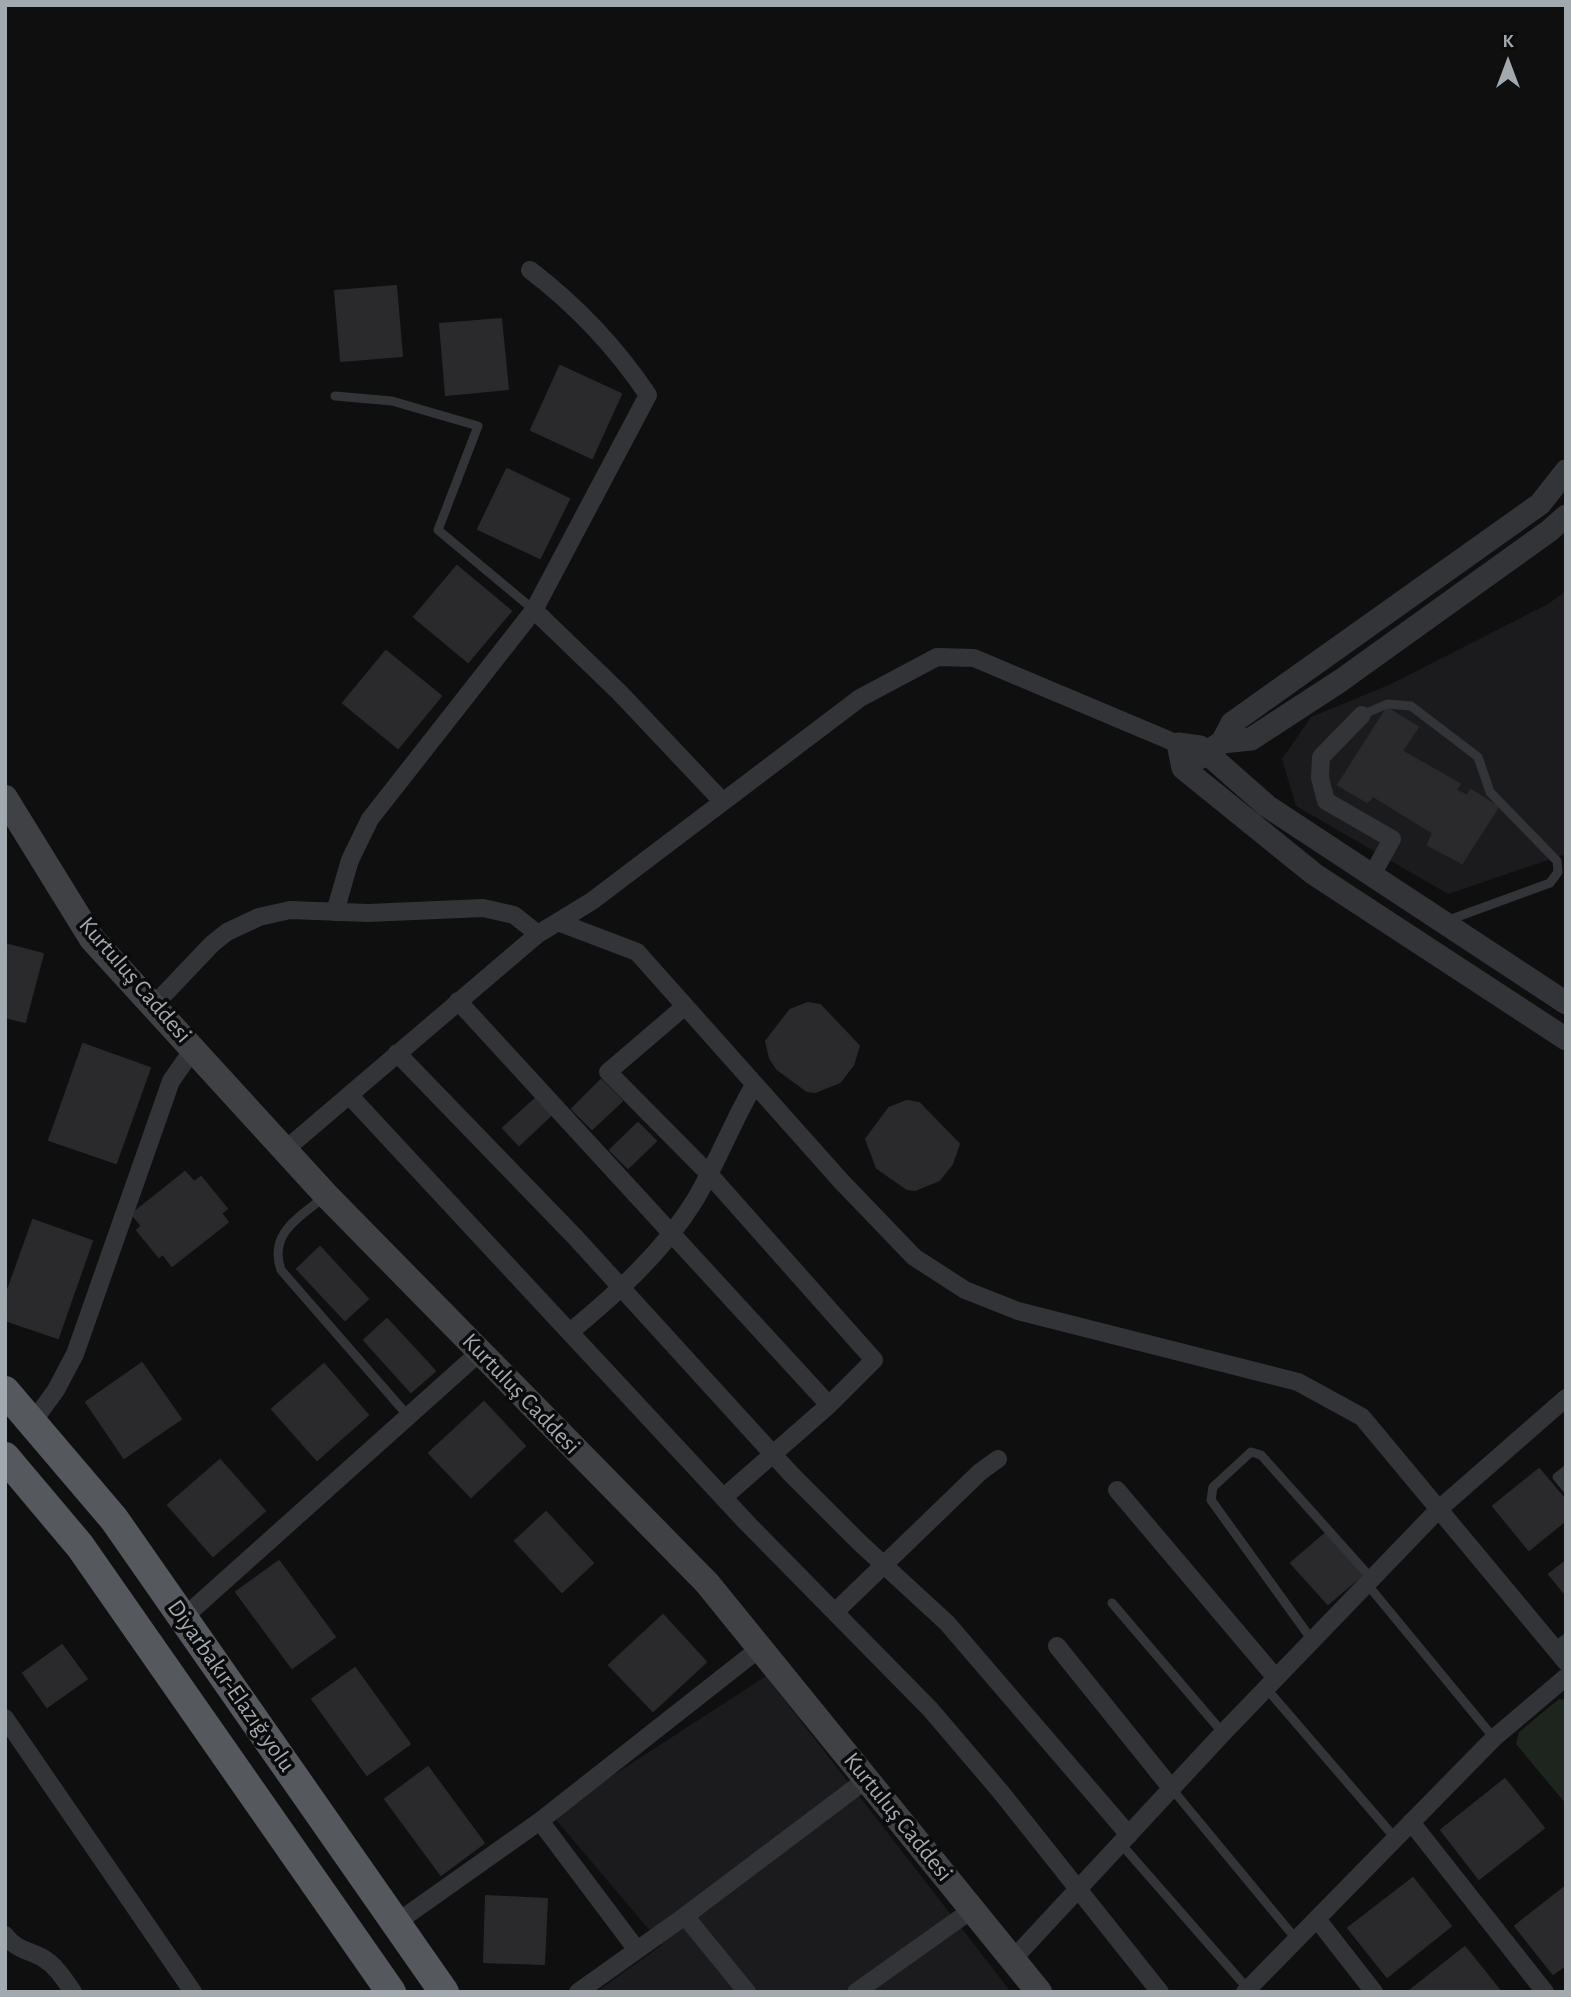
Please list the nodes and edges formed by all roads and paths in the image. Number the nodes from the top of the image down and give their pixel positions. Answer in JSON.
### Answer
{"nodes":[{"id":1,"x":530,"y":270,"type":"dead end"},
{"id":2,"x":335,"y":396,"type":"dead end"},
{"id":3,"x":1566,"y":471,"type":"edge"},
{"id":4,"x":1566,"y":516,"type":"edge"},
{"id":5,"x":534,"y":610,"type":"junction"},
{"id":6,"x":1362,"y":715,"type":"joint"},
{"id":7,"x":1178,"y":744,"type":"junction"},
{"id":8,"x":1214,"y":747,"type":"junction"},
{"id":9,"x":1183,"y":768,"type":"junction"},
{"id":10,"x":5,"y":798,"type":"edge"},
{"id":11,"x":723,"y":802,"type":"junction"},
{"id":12,"x":1371,"y":877,"type":"junction"},
{"id":13,"x":335,"y":912,"type":"junction"},
{"id":14,"x":558,"y":922,"type":"junction"},
{"id":15,"x":1441,"y":923,"type":"junction"},
{"id":16,"x":538,"y":934,"type":"junction"},
{"id":17,"x":458,"y":1001,"type":"junction"},
{"id":18,"x":1566,"y":1003,"type":"edge"},
{"id":19,"x":154,"y":1006,"type":"junction"},
{"id":20,"x":684,"y":1007,"type":"junction"},
{"id":21,"x":1566,"y":1039,"type":"edge"},
{"id":22,"x":194,"y":1048,"type":"junction"},
{"id":23,"x":397,"y":1053,"type":"junction"},
{"id":24,"x":754,"y":1086,"type":"junction"},
{"id":25,"x":349,"y":1095,"type":"junction"},
{"id":26,"x":286,"y":1149,"type":"junction"},
{"id":27,"x":709,"y":1174,"type":"junction"},
{"id":28,"x":326,"y":1195,"type":"junction"},
{"id":29,"x":671,"y":1234,"type":"junction"},
{"id":30,"x":622,"y":1289,"type":"junction"},
{"id":31,"x":570,"y":1332,"type":"junction"},
{"id":32,"x":480,"y":1352,"type":"junction"},
{"id":33,"x":5,"y":1391,"type":"edge"},
{"id":34,"x":1566,"y":1398,"type":"edge"},
{"id":35,"x":829,"y":1405,"type":"junction"},
{"id":36,"x":409,"y":1417,"type":"junction"},
{"id":37,"x":32,"y":1423,"type":"junction"},
{"id":38,"x":773,"y":1454,"type":"junction"},
{"id":39,"x":5,"y":1457,"type":"edge"},
{"id":40,"x":998,"y":1460,"type":"dead end"},
{"id":41,"x":1566,"y":1470,"type":"edge"},
{"id":42,"x":1566,"y":1488,"type":"edge"},
{"id":43,"x":1117,"y":1490,"type":"dead end"},
{"id":44,"x":724,"y":1497,"type":"junction"},
{"id":45,"x":1439,"y":1509,"type":"junction"},
{"id":46,"x":883,"y":1563,"type":"junction"},
{"id":47,"x":1369,"y":1581,"type":"junction"},
{"id":48,"x":1112,"y":1603,"type":"dead end"},
{"id":49,"x":836,"y":1611,"type":"junction"},
{"id":50,"x":183,"y":1618,"type":"junction"},
{"id":51,"x":1312,"y":1640,"type":"junction"},
{"id":52,"x":1560,"y":1642,"type":"edge"},
{"id":53,"x":1058,"y":1646,"type":"dead end"},
{"id":54,"x":760,"y":1648,"type":"junction"},
{"id":55,"x":1566,"y":1662,"type":"edge"},
{"id":56,"x":1566,"y":1677,"type":"edge"},
{"id":57,"x":1271,"y":1683,"type":"junction"},
{"id":58,"x":5,"y":1718,"type":"edge"},
{"id":59,"x":1223,"y":1733,"type":"junction"},
{"id":60,"x":1494,"y":1738,"type":"junction"},
{"id":61,"x":867,"y":1779,"type":"junction"},
{"id":62,"x":1172,"y":1789,"type":"junction"},
{"id":63,"x":540,"y":1821,"type":"junction"},
{"id":64,"x":1411,"y":1822,"type":"junction"},
{"id":65,"x":1125,"y":1839,"type":"junction"},
{"id":66,"x":1395,"y":1839,"type":"junction"},
{"id":67,"x":1079,"y":1891,"type":"junction"},
{"id":68,"x":974,"y":1909,"type":"junction"},
{"id":69,"x":685,"y":1916,"type":"junction"},
{"id":70,"x":1317,"y":1919,"type":"junction"},
{"id":71,"x":396,"y":1923,"type":"junction"},
{"id":72,"x":5,"y":1935,"type":"edge"},
{"id":73,"x":1297,"y":1939,"type":"junction"},
{"id":74,"x":637,"y":1950,"type":"junction"},
{"id":75,"x":1014,"y":1958,"type":"junction"},
{"id":76,"x":1247,"y":1990,"type":"edge"},
{"id":77,"x":73,"y":1992,"type":"edge"},
{"id":78,"x":193,"y":1992,"type":"edge"},
{"id":79,"x":391,"y":1992,"type":"edge"},
{"id":80,"x":444,"y":1992,"type":"edge"},
{"id":81,"x":578,"y":1992,"type":"edge"},
{"id":82,"x":747,"y":1992,"type":"edge"},
{"id":83,"x":856,"y":1992,"type":"edge"},
{"id":84,"x":1040,"y":1992,"type":"edge"},
{"id":85,"x":1160,"y":1992,"type":"edge"},
{"id":86,"x":1374,"y":1992,"type":"edge"},
{"id":87,"x":1545,"y":1992,"type":"edge"}],
"edges":[{"from":1,"to":5,"type":"street"},
{"from":2,"to":5,"type":"lane"},
{"from":3,"to":8,"type":"street"},
{"from":4,"to":8,"type":"street"},
{"from":5,"to":11,"type":"street"},
{"from":5,"to":13,"type":"street"},
{"from":6,"to":12,"type":"street"},
{"from":6,"to":15,"type":"lane"},
{"from":7,"to":8,"type":"street"},
{"from":7,"to":9,"type":"street"},
{"from":7,"to":11,"type":"street"},
{"from":8,"to":9,"type":"street"},
{"from":8,"to":12,"type":"street"},
{"from":9,"to":21,"type":"street"},
{"from":10,"to":19,"type":"main road","name":"Kurtuluş Caddesi"},
{"from":11,"to":14,"type":"street"},
{"from":12,"to":15,"type":"street"},
{"from":13,"to":16,"type":"street"},
{"from":13,"to":19,"type":"street"},
{"from":14,"to":16,"type":"street"},
{"from":14,"to":20,"type":"street"},
{"from":15,"to":18,"type":"street"},
{"from":16,"to":17,"type":"street"},
{"from":17,"to":23,"type":"street"},
{"from":17,"to":29,"type":"street"},
{"from":19,"to":22,"type":"main road","name":"Kurtuluş Caddesi"},
{"from":20,"to":24,"type":"street"},
{"from":20,"to":27,"type":"street"},
{"from":22,"to":26,"type":"main road","name":"Kurtuluş Caddesi"},
{"from":22,"to":37,"type":"street"},
{"from":23,"to":25,"type":"street"},
{"from":23,"to":30,"type":"street"},
{"from":24,"to":27,"type":"street"},
{"from":24,"to":45,"type":"street"},
{"from":25,"to":26,"type":"street"},
{"from":25,"to":31,"type":"street"},
{"from":26,"to":28,"type":"main road","name":"Kurtuluş Caddesi"},
{"from":27,"to":29,"type":"street"},
{"from":27,"to":35,"type":"street"},
{"from":28,"to":32,"type":"main road","name":"Kurtuluş Caddesi"},
{"from":28,"to":36,"type":"lane"},
{"from":29,"to":30,"type":"street"},
{"from":29,"to":35,"type":"street"},
{"from":30,"to":31,"type":"street"},
{"from":30,"to":38,"type":"street"},
{"from":31,"to":44,"type":"street"},
{"from":32,"to":36,"type":"street"},
{"from":32,"to":54,"type":"main road","name":"Kurtuluş Caddesi"},
{"from":33,"to":37,"type":"highway","name":"Diyarbakır-Elazığ yolu"},
{"from":34,"to":45,"type":"street"},
{"from":35,"to":38,"type":"street"},
{"from":36,"to":50,"type":"street"},
{"from":37,"to":50,"type":"highway","name":"Diyarbakır-Elazığ yolu"},
{"from":38,"to":44,"type":"street"},
{"from":38,"to":46,"type":"street"},
{"from":39,"to":79,"type":"highway","name":"Diyarbakır-Elazığ yolu"},
{"from":40,"to":46,"type":"street"},
{"from":41,"to":42,"type":"lane"},
{"from":43,"to":57,"type":"street"},
{"from":44,"to":49,"type":"street"},
{"from":45,"to":47,"type":"street"},
{"from":45,"to":52,"type":"street"},
{"from":46,"to":49,"type":"street"},
{"from":46,"to":65,"type":"street"},
{"from":47,"to":51,"type":"street"},
{"from":47,"to":51,"type":"lane"},
{"from":47,"to":60,"type":"lane"},
{"from":48,"to":59,"type":"lane"},
{"from":49,"to":67,"type":"street"},
{"from":50,"to":71,"type":"highway","name":"Diyarbakır-Elazığ yolu"},
{"from":51,"to":57,"type":"street"},
{"from":52,"to":55,"type":"street"},
{"from":53,"to":62,"type":"street"},
{"from":54,"to":61,"type":"main road","name":"Kurtuluş Caddesi"},
{"from":54,"to":63,"type":"street"},
{"from":56,"to":60,"type":"street"},
{"from":57,"to":59,"type":"street"},
{"from":57,"to":66,"type":"lane"},
{"from":58,"to":78,"type":"street"},
{"from":59,"to":62,"type":"street"},
{"from":60,"to":64,"type":"street"},
{"from":61,"to":68,"type":"main road","name":"Kurtuluş Caddesi"},
{"from":61,"to":69,"type":"street"},
{"from":62,"to":65,"type":"street"},
{"from":62,"to":73,"type":"lane"},
{"from":63,"to":71,"type":"street"},
{"from":63,"to":74,"type":"street"},
{"from":64,"to":66,"type":"street"},
{"from":64,"to":87,"type":"street"},
{"from":65,"to":67,"type":"street"},
{"from":65,"to":76,"type":"lane"},
{"from":66,"to":70,"type":"street"},
{"from":67,"to":75,"type":"street"},
{"from":67,"to":85,"type":"street"},
{"from":68,"to":75,"type":"main road","name":"Kurtuluş Caddesi"},
{"from":68,"to":83,"type":"street"},
{"from":69,"to":74,"type":"street"},
{"from":69,"to":82,"type":"street"},
{"from":70,"to":73,"type":"street"},
{"from":70,"to":86,"type":"street"},
{"from":71,"to":80,"type":"highway","name":"Diyarbakır-Elazığ yolu"},
{"from":72,"to":77,"type":"street"},
{"from":73,"to":76,"type":"street"},
{"from":74,"to":81,"type":"street"},
{"from":75,"to":84,"type":"main road","name":"Kurtuluş Caddesi"}]}
